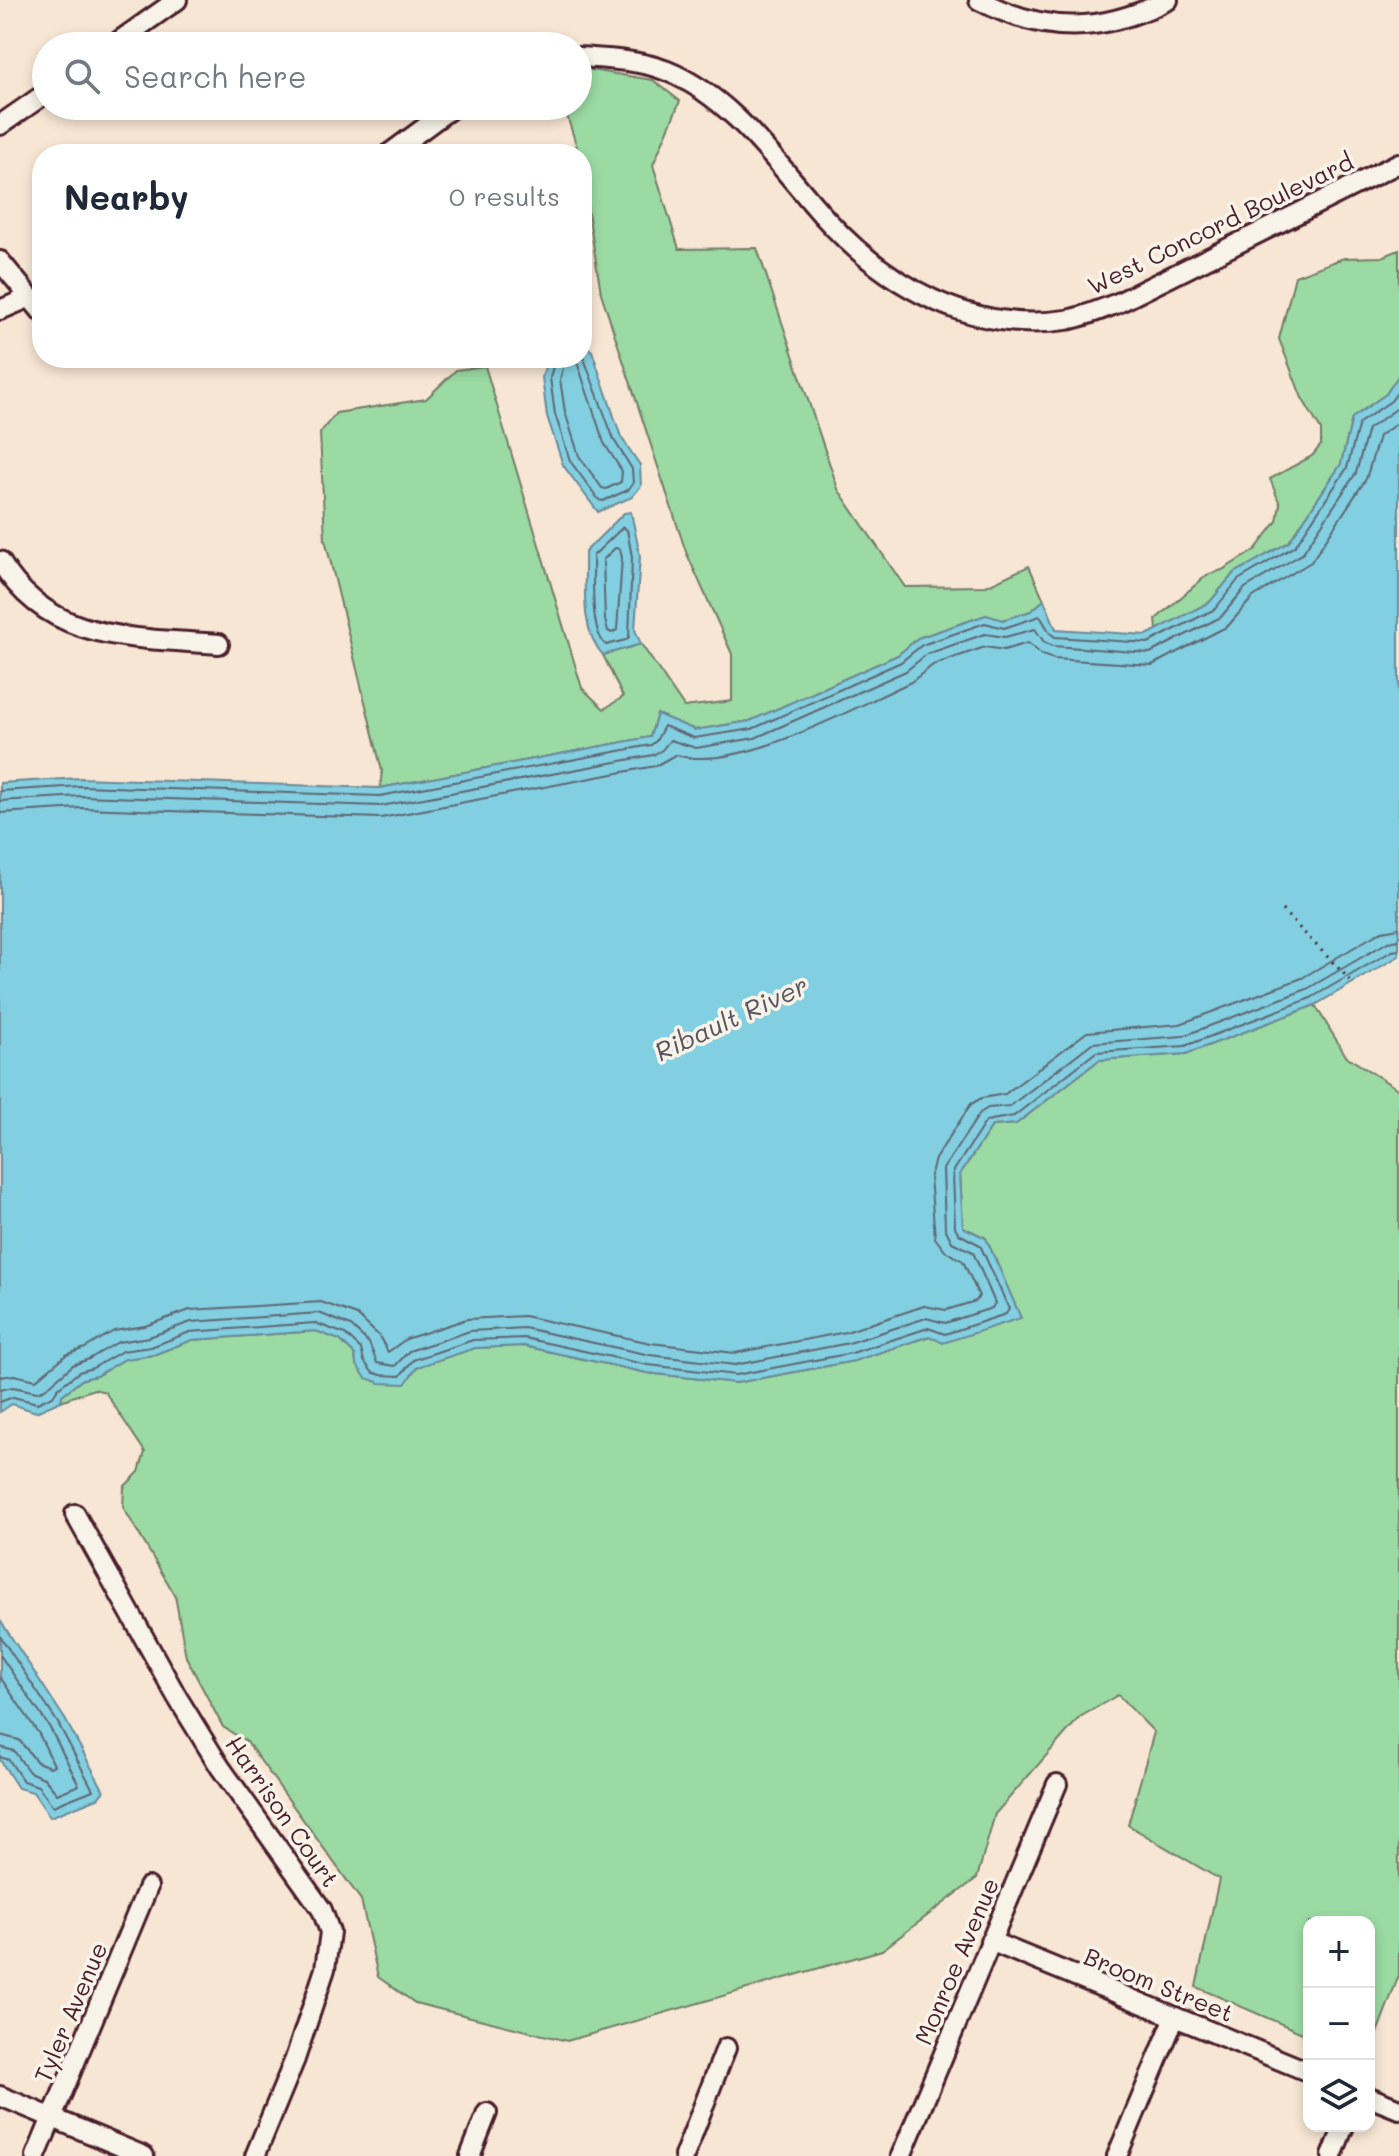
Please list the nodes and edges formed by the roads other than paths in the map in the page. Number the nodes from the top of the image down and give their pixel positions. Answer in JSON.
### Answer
{"nodes":[{"id":1,"x":177,"y":0,"type":"edge"},
{"id":2,"x":979,"y":0,"type":"edge"},
{"id":3,"x":1168,"y":0,"type":"edge"},
{"id":4,"x":132,"y":32,"type":"edge"},
{"id":5,"x":592,"y":58,"type":"edge"},
{"id":6,"x":32,"y":103,"type":"edge"},
{"id":7,"x":435,"y":120,"type":"edge"},
{"id":8,"x":0,"y":125,"type":"edge"},
{"id":9,"x":403,"y":144,"type":"edge"},
{"id":10,"x":1399,"y":163,"type":"edge"},
{"id":11,"x":0,"y":261,"type":"edge"},
{"id":12,"x":28,"y":298,"type":"junction"},
{"id":13,"x":32,"y":302,"type":"edge"},
{"id":14,"x":0,"y":310,"type":"edge"},
{"id":15,"x":0,"y":561,"type":"edge"},
{"id":16,"x":219,"y":644,"type":"dead end"},
{"id":17,"x":75,"y":1514,"type":"dead end"},
{"id":18,"x":1057,"y":1784,"type":"dead end"},
{"id":19,"x":148,"y":1887,"type":"dead end"},
{"id":20,"x":990,"y":1941,"type":"junction"},
{"id":21,"x":1175,"y":2017,"type":"junction"},
{"id":22,"x":726,"y":2048,"type":"dead end"},
{"id":23,"x":1303,"y":2070,"type":"edge"},
{"id":24,"x":0,"y":2096,"type":"edge"},
{"id":25,"x":1375,"y":2099,"type":"edge"},
{"id":26,"x":1399,"y":2109,"type":"edge"},
{"id":27,"x":487,"y":2113,"type":"dead end"},
{"id":28,"x":52,"y":2118,"type":"junction"},
{"id":29,"x":1342,"y":2132,"type":"edge"},
{"id":30,"x":36,"y":2156,"type":"edge"},
{"id":31,"x":144,"y":2156,"type":"edge"},
{"id":32,"x":255,"y":2156,"type":"edge"},
{"id":33,"x":470,"y":2156,"type":"edge"},
{"id":34,"x":684,"y":2156,"type":"edge"},
{"id":35,"x":901,"y":2156,"type":"edge"},
{"id":36,"x":1117,"y":2156,"type":"edge"},
{"id":37,"x":1332,"y":2156,"type":"edge"}],
"edges":[{"from":1,"to":4,"type":"street"},
{"from":2,"to":3,"type":"street"},
{"from":5,"to":10,"type":"street","name":"West Concord Boulevard"},
{"from":6,"to":8,"type":"street"},
{"from":7,"to":9,"type":"street"},
{"from":11,"to":12,"type":"street"},
{"from":12,"to":13,"type":"street"},
{"from":12,"to":14,"type":"street"},
{"from":15,"to":16,"type":"street"},
{"from":17,"to":32,"type":"street","name":"Harrison Court"},
{"from":18,"to":20,"type":"street","name":"Monroe Avenue"},
{"from":19,"to":28,"type":"street","name":"Tyler Avenue"},
{"from":20,"to":21,"type":"street","name":"Broom Street"},
{"from":20,"to":35,"type":"street","name":"Monroe Avenue"},
{"from":21,"to":23,"type":"street","name":"Broom Street"},
{"from":21,"to":36,"type":"street"},
{"from":22,"to":34,"type":"street"},
{"from":24,"to":28,"type":"street"},
{"from":25,"to":26,"type":"street"},
{"from":27,"to":33,"type":"street"},
{"from":28,"to":30,"type":"street","name":"Tyler Avenue"},
{"from":28,"to":31,"type":"street"},
{"from":29,"to":37,"type":"street"}]}
